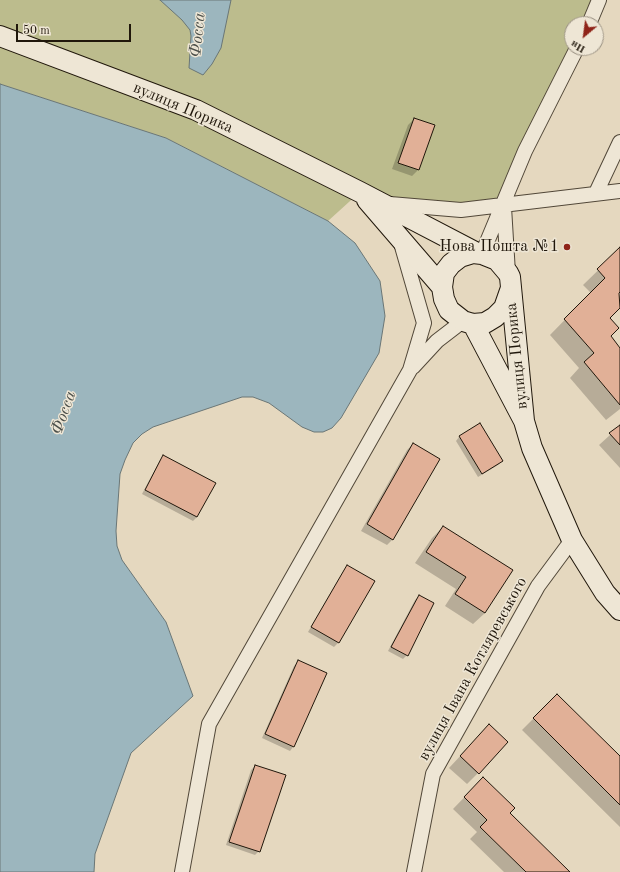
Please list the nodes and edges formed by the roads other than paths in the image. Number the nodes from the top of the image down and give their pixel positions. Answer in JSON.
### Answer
{"nodes":[{"id":1,"x":599,"y":0,"type":"edge"},
{"id":2,"x":592,"y":16,"type":"edge"},
{"id":3,"x":0,"y":36,"type":"edge"},
{"id":4,"x":573,"y":56,"type":"edge"},
{"id":5,"x":620,"y":142,"type":"edge"},
{"id":6,"x":360,"y":192,"type":"junction"},
{"id":7,"x":596,"y":193,"type":"junction"},
{"id":8,"x":617,"y":194,"type":"edge"},
{"id":9,"x":384,"y":204,"type":"junction"},
{"id":10,"x":504,"y":205,"type":"junction"},
{"id":11,"x":400,"y":238,"type":"junction"},
{"id":12,"x":480,"y":253,"type":"junction"},
{"id":13,"x":509,"y":279,"type":"junction"},
{"id":14,"x":442,"y":287,"type":"junction"},
{"id":15,"x":468,"y":323,"type":"junction"},
{"id":16,"x":410,"y":370,"type":"junction"},
{"id":17,"x":524,"y":421,"type":"junction"},
{"id":18,"x":572,"y":540,"type":"junction"},
{"id":19,"x":620,"y":610,"type":"edge"},
{"id":20,"x":182,"y":872,"type":"edge"},
{"id":21,"x":414,"y":872,"type":"edge"}],
"edges":[{"from":1,"to":2,"type":"street"},
{"from":3,"to":6,"type":"main road","name":"вулиця Порика"},
{"from":4,"to":10,"type":"street"},
{"from":5,"to":7,"type":"street"},
{"from":6,"to":9,"type":"main road","name":"вулиця Порика"},
{"from":6,"to":11,"type":"main road","name":"вулиця Порика"},
{"from":7,"to":8,"type":"street"},
{"from":7,"to":10,"type":"street"},
{"from":9,"to":10,"type":"street"},
{"from":9,"to":12,"type":"main road","name":"вулиця Порика"},
{"from":10,"to":12,"type":"street"},
{"from":10,"to":13,"type":"street"},
{"from":11,"to":14,"type":"main road","name":"вулиця Порика"},
{"from":11,"to":16,"type":"street"},
{"from":12,"to":13,"type":"main road"},
{"from":12,"to":14,"type":"main road"},
{"from":13,"to":15,"type":"main road"},
{"from":13,"to":17,"type":"main road","name":"вулиця Порика"},
{"from":14,"to":15,"type":"main road"},
{"from":15,"to":16,"type":"street"},
{"from":15,"to":17,"type":"main road","name":"вулиця Порика"},
{"from":16,"to":20,"type":"street"},
{"from":17,"to":18,"type":"main road"},
{"from":18,"to":19,"type":"main road"},
{"from":18,"to":21,"type":"street","name":"вулиця Івана Котляревського"}]}
